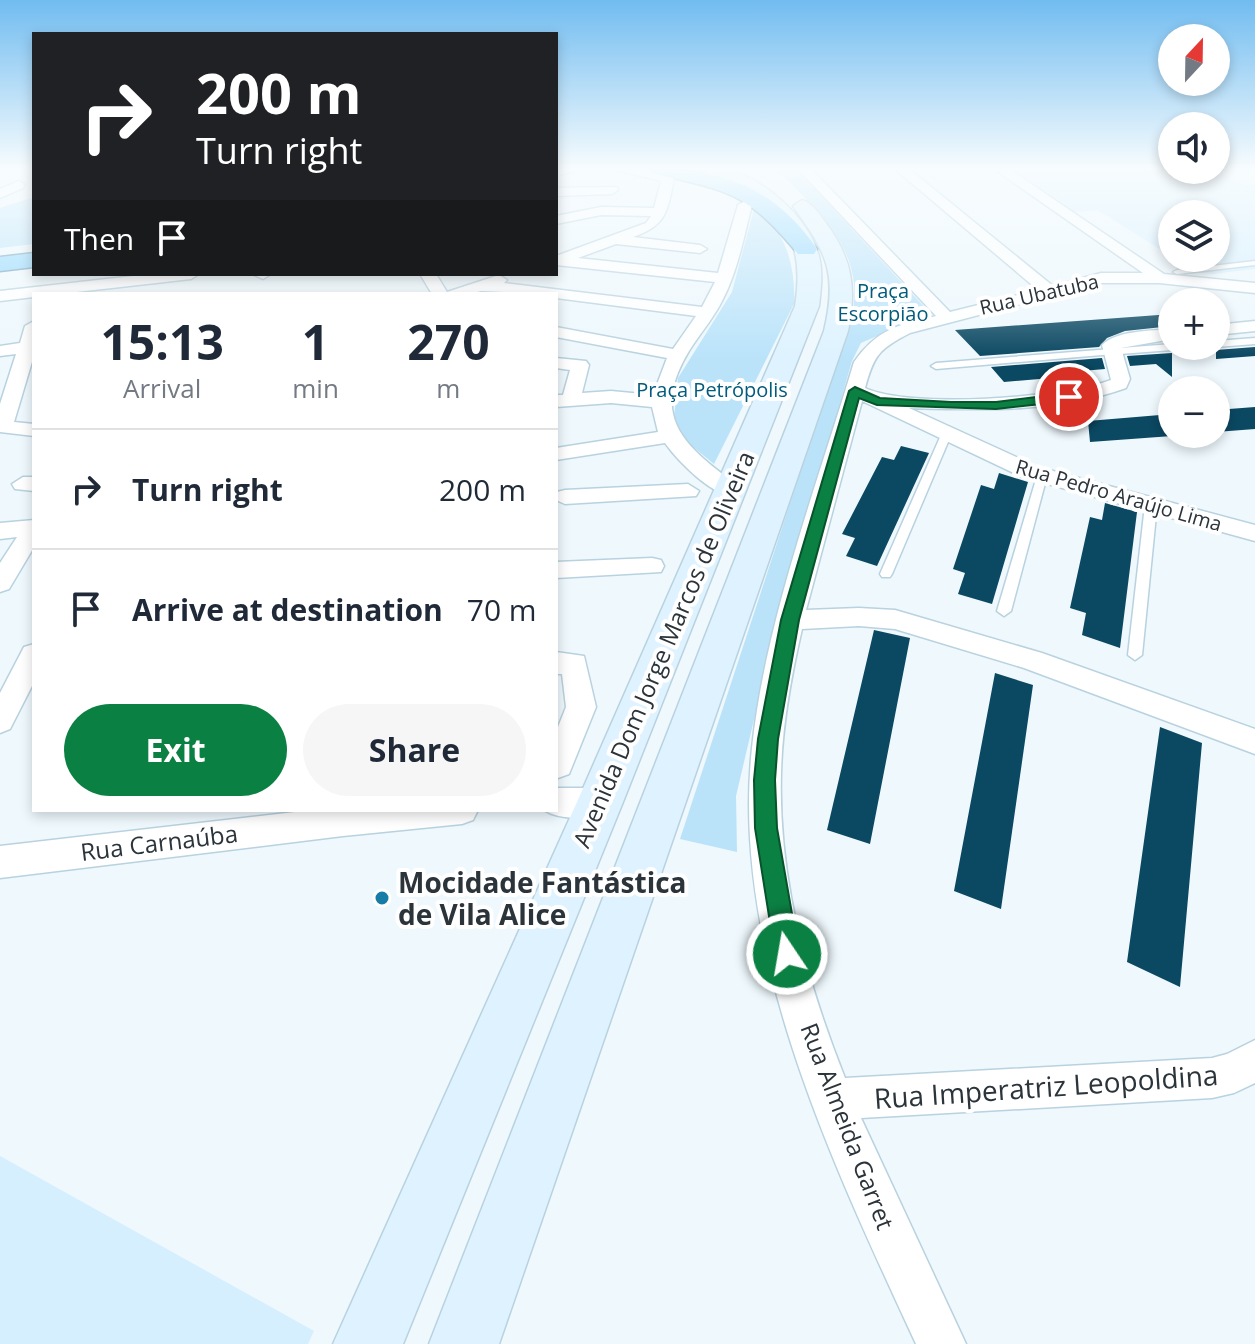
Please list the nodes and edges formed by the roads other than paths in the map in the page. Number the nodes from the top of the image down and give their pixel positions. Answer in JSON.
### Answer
{"nodes":[{"id":1,"x":636,"y":232,"type":"edge"},
{"id":2,"x":737,"y":232,"type":"edge"},
{"id":3,"x":790,"y":232,"type":"edge"},
{"id":4,"x":797,"y":232,"type":"edge"},
{"id":5,"x":824,"y":232,"type":"edge"},
{"id":6,"x":864,"y":232,"type":"edge"},
{"id":7,"x":977,"y":232,"type":"edge"},
{"id":8,"x":1091,"y":232,"type":"edge"},
{"id":9,"x":1119,"y":232,"type":"edge"},
{"id":10,"x":615,"y":240,"type":"junction"},
{"id":11,"x":32,"y":248,"type":"edge"},
{"id":12,"x":700,"y":249,"type":"dead end"},
{"id":13,"x":806,"y":249,"type":"junction"},
{"id":14,"x":0,"y":251,"type":"edge"},
{"id":15,"x":32,"y":260,"type":"edge"},
{"id":16,"x":558,"y":260,"type":"edge"},
{"id":17,"x":558,"y":260,"type":"edge"},
{"id":18,"x":1255,"y":263,"type":"edge"},
{"id":19,"x":0,"y":264,"type":"edge"},
{"id":20,"x":181,"y":276,"type":"edge"},
{"id":21,"x":511,"y":276,"type":"edge"},
{"id":22,"x":1184,"y":277,"type":"junction"},
{"id":23,"x":724,"y":278,"type":"junction"},
{"id":24,"x":1159,"y":278,"type":"junction"},
{"id":25,"x":481,"y":286,"type":"junction"},
{"id":26,"x":123,"y":288,"type":"edge"},
{"id":27,"x":1255,"y":288,"type":"edge"},
{"id":28,"x":1048,"y":290,"type":"junction"},
{"id":29,"x":59,"y":292,"type":"edge"},
{"id":30,"x":461,"y":292,"type":"edge"},
{"id":31,"x":542,"y":292,"type":"edge"},
{"id":32,"x":32,"y":294,"type":"edge"},
{"id":33,"x":558,"y":294,"type":"edge"},
{"id":34,"x":0,"y":296,"type":"edge"},
{"id":35,"x":707,"y":313,"type":"junction"},
{"id":36,"x":946,"y":317,"type":"junction"},
{"id":37,"x":1255,"y":326,"type":"edge"},
{"id":38,"x":1230,"y":329,"type":"edge"},
{"id":39,"x":558,"y":332,"type":"edge"},
{"id":40,"x":1158,"y":336,"type":"edge"},
{"id":41,"x":1255,"y":341,"type":"edge"},
{"id":42,"x":877,"y":343,"type":"joint"},
{"id":43,"x":1230,"y":343,"type":"edge"},
{"id":44,"x":31,"y":347,"type":"edge"},
{"id":45,"x":1158,"y":348,"type":"edge"},
{"id":46,"x":0,"y":351,"type":"edge"},
{"id":47,"x":1116,"y":352,"type":"junction"},
{"id":48,"x":678,"y":355,"type":"junction"},
{"id":49,"x":558,"y":363,"type":"edge"},
{"id":50,"x":936,"y":366,"type":"dead end"},
{"id":51,"x":866,"y":396,"type":"junction"},
{"id":52,"x":564,"y":400,"type":"edge"},
{"id":53,"x":660,"y":402,"type":"junction"},
{"id":54,"x":1,"y":426,"type":"edge"},
{"id":55,"x":32,"y":430,"type":"edge"},
{"id":56,"x":946,"y":435,"type":"junction"},
{"id":57,"x":668,"y":436,"type":"junction"},
{"id":58,"x":586,"y":449,"type":"junction"},
{"id":59,"x":558,"y":454,"type":"edge"},
{"id":60,"x":1042,"y":476,"type":"junction"},
{"id":61,"x":709,"y":490,"type":"junction"},
{"id":62,"x":560,"y":502,"type":"edge"},
{"id":63,"x":1151,"y":505,"type":"junction"},
{"id":64,"x":32,"y":527,"type":"edge"},
{"id":65,"x":32,"y":530,"type":"edge"},
{"id":66,"x":0,"y":531,"type":"edge"},
{"id":67,"x":1255,"y":533,"type":"edge"},
{"id":68,"x":652,"y":566,"type":"dead end"},
{"id":69,"x":558,"y":570,"type":"edge"},
{"id":70,"x":886,"y":574,"type":"dead end"},
{"id":71,"x":0,"y":583,"type":"edge"},
{"id":72,"x":1004,"y":611,"type":"dead end"},
{"id":73,"x":790,"y":620,"type":"junction"},
{"id":74,"x":1135,"y":655,"type":"dead end"},
{"id":75,"x":558,"y":663,"type":"edge"},
{"id":76,"x":23,"y":670,"type":"edge"},
{"id":77,"x":0,"y":721,"type":"edge"},
{"id":78,"x":1255,"y":742,"type":"edge"},
{"id":79,"x":558,"y":765,"type":"edge"},
{"id":80,"x":558,"y":802,"type":"edge"},
{"id":81,"x":600,"y":802,"type":"junction"},
{"id":82,"x":440,"y":812,"type":"edge"},
{"id":83,"x":0,"y":862,"type":"edge"},
{"id":84,"x":1255,"y":1060,"type":"edge"},
{"id":85,"x":833,"y":1099,"type":"junction"},
{"id":86,"x":368,"y":1344,"type":"edge"},
{"id":87,"x":464,"y":1344,"type":"edge"},
{"id":88,"x":941,"y":1344,"type":"edge"}],
"edges":[{"from":1,"to":10,"type":"street"},
{"from":2,"to":23,"type":"street"},
{"from":3,"to":13,"type":"highway"},
{"from":4,"to":13,"type":"main road","name":"Avenida Dom Jorge Marcos de Oliveira"},
{"from":5,"to":87,"type":"main road","name":"Avenida Dom Jorge Marcos de Oliveira"},
{"from":6,"to":36,"type":"street"},
{"from":7,"to":28,"type":"street"},
{"from":8,"to":24,"type":"street"},
{"from":9,"to":22,"type":"street"},
{"from":10,"to":12,"type":"street"},
{"from":10,"to":17,"type":"street"},
{"from":11,"to":14,"type":"highway"},
{"from":13,"to":61,"type":"main road","name":"Avenida Dom Jorge Marcos de Oliveira"},
{"from":15,"to":19,"type":"highway"},
{"from":16,"to":23,"type":"street"},
{"from":18,"to":22,"type":"lane"},
{"from":20,"to":26,"type":"street"},
{"from":21,"to":25,"type":"street"},
{"from":22,"to":24,"type":"street","name":"Rua Ubatuba"},
{"from":22,"to":27,"type":"street","name":"Rua Ubatuba"},
{"from":23,"to":35,"type":"street"},
{"from":24,"to":28,"type":"street","name":"Rua Ubatuba"},
{"from":25,"to":30,"type":"street"},
{"from":25,"to":31,"type":"street"},
{"from":26,"to":29,"type":"street"},
{"from":28,"to":36,"type":"street","name":"Rua Ubatuba"},
{"from":32,"to":34,"type":"street"},
{"from":33,"to":35,"type":"street"},
{"from":35,"to":48,"type":"street"},
{"from":36,"to":42,"type":"street","name":"Rua Ubatuba"},
{"from":37,"to":38,"type":"street"},
{"from":39,"to":48,"type":"street"},
{"from":40,"to":47,"type":"street"},
{"from":41,"to":43,"type":"lane"},
{"from":42,"to":51,"type":"street","name":"Rua Almeida Garret"},
{"from":44,"to":46,"type":"street"},
{"from":44,"to":54,"type":"street"},
{"from":45,"to":47,"type":"lane"},
{"from":47,"to":50,"type":"lane"},
{"from":47,"to":51,"type":"street"},
{"from":48,"to":53,"type":"street"},
{"from":49,"to":52,"type":"street"},
{"from":51,"to":56,"type":"street","name":"Rua Pedro Araújo Lima"},
{"from":51,"to":73,"type":"street","name":"Rua Almeida Garret"},
{"from":52,"to":53,"type":"street"},
{"from":53,"to":57,"type":"street"},
{"from":54,"to":55,"type":"street"},
{"from":56,"to":60,"type":"street","name":"Rua Pedro Araújo Lima"},
{"from":56,"to":70,"type":"lane"},
{"from":57,"to":58,"type":"street"},
{"from":57,"to":61,"type":"street"},
{"from":58,"to":59,"type":"street"},
{"from":58,"to":62,"type":"street"},
{"from":60,"to":63,"type":"street","name":"Rua Pedro Araújo Lima"},
{"from":60,"to":72,"type":"lane"},
{"from":61,"to":62,"type":"street"},
{"from":61,"to":81,"type":"main road","name":"Avenida Dom Jorge Marcos de Oliveira"},
{"from":63,"to":67,"type":"street","name":"Rua Pedro Araújo Lima"},
{"from":63,"to":74,"type":"lane"},
{"from":64,"to":66,"type":"street"},
{"from":65,"to":71,"type":"street"},
{"from":68,"to":69,"type":"street"},
{"from":73,"to":78,"type":"street"},
{"from":73,"to":85,"type":"street","name":"Rua Almeida Garret"},
{"from":75,"to":79,"type":"street"},
{"from":76,"to":77,"type":"street"},
{"from":80,"to":81,"type":"street"},
{"from":81,"to":86,"type":"main road","name":"Avenida Dom Jorge Marcos de Oliveira"},
{"from":82,"to":83,"type":"street","name":"Rua Carnaúba"},
{"from":84,"to":85,"type":"street","name":"Rua Imperatriz Leopoldina"},
{"from":85,"to":88,"type":"street","name":"Rua Almeida Garret"}]}
